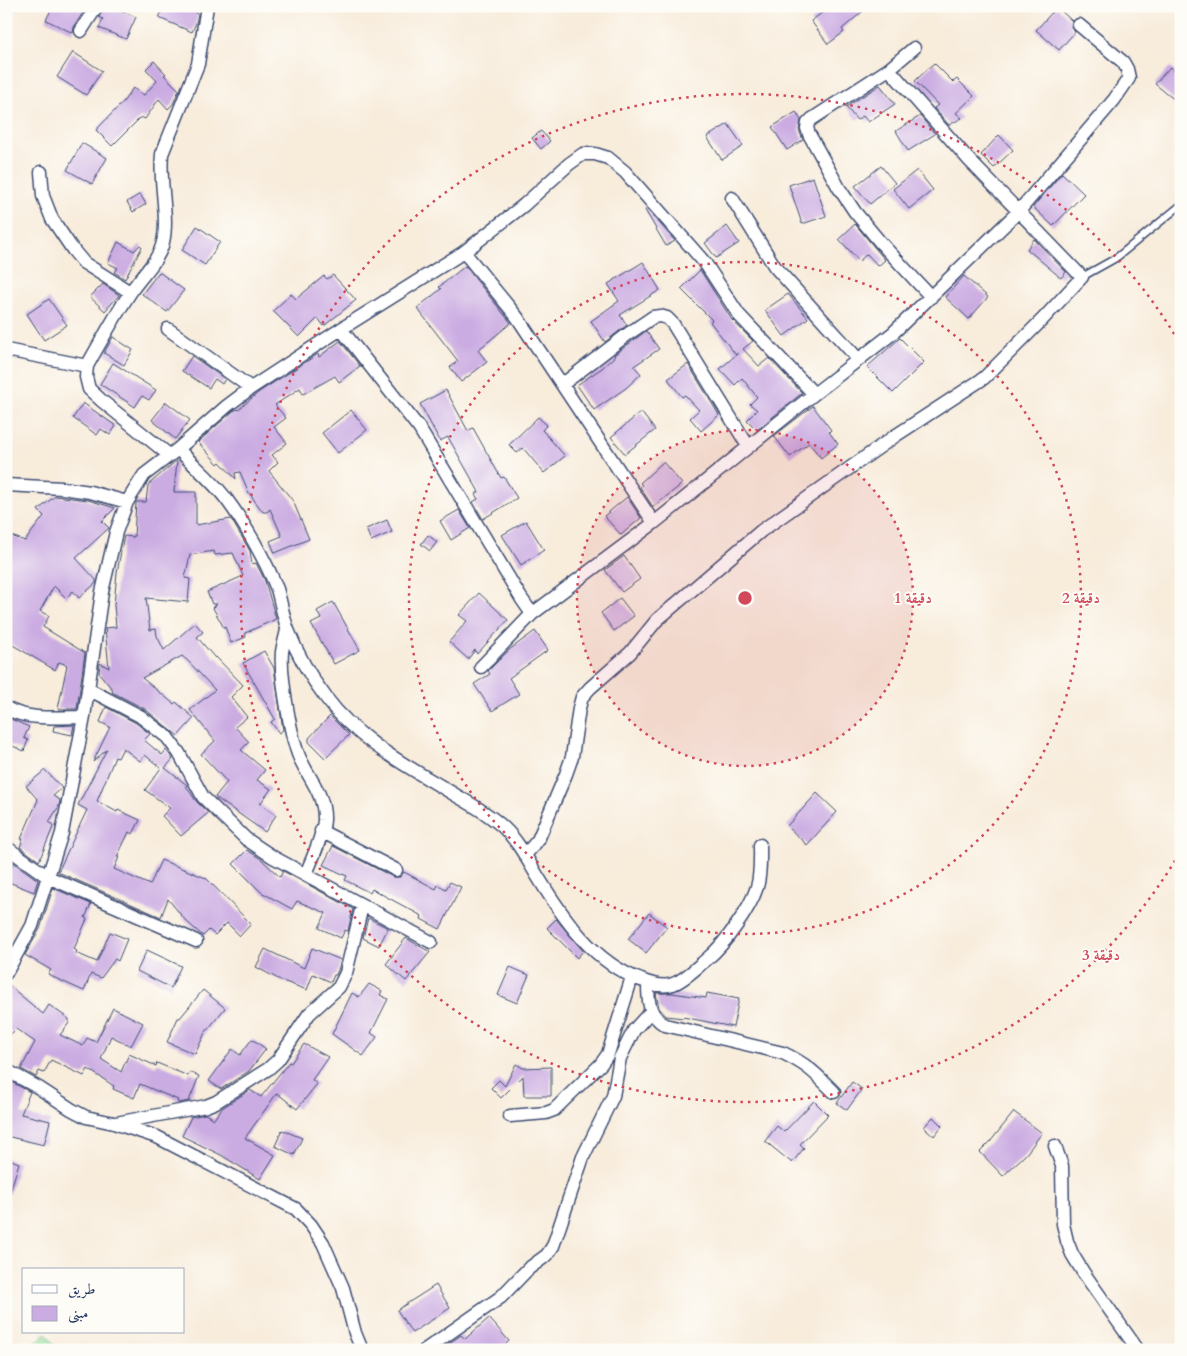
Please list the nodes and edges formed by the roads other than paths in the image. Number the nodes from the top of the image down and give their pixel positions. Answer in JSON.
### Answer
{"nodes":[{"id":1,"x":97,"y":6,"type":"edge"},
{"id":2,"x":207,"y":6,"type":"edge"},
{"id":3,"x":1079,"y":25,"type":"dead end"},
{"id":4,"x":80,"y":32,"type":"dead end"},
{"id":5,"x":914,"y":48,"type":"dead end"},
{"id":6,"x":889,"y":69,"type":"junction"},
{"id":7,"x":41,"y":172,"type":"dead end"},
{"id":8,"x":732,"y":198,"type":"dead end"},
{"id":9,"x":1181,"y":205,"type":"edge"},
{"id":10,"x":1019,"y":211,"type":"junction"},
{"id":11,"x":464,"y":252,"type":"junction"},
{"id":12,"x":1082,"y":277,"type":"junction"},
{"id":13,"x":130,"y":292,"type":"junction"},
{"id":14,"x":931,"y":297,"type":"junction"},
{"id":15,"x":168,"y":329,"type":"dead end"},
{"id":16,"x":341,"y":329,"type":"junction"},
{"id":17,"x":6,"y":350,"type":"edge"},
{"id":18,"x":858,"y":360,"type":"junction"},
{"id":19,"x":87,"y":366,"type":"junction"},
{"id":20,"x":563,"y":384,"type":"junction"},
{"id":21,"x":251,"y":388,"type":"junction"},
{"id":22,"x":814,"y":394,"type":"junction"},
{"id":23,"x":748,"y":446,"type":"junction"},
{"id":24,"x":173,"y":452,"type":"junction"},
{"id":25,"x":6,"y":485,"type":"edge"},
{"id":26,"x":127,"y":502,"type":"junction"},
{"id":27,"x":654,"y":523,"type":"junction"},
{"id":28,"x":532,"y":614,"type":"junction"},
{"id":29,"x":287,"y":629,"type":"junction"},
{"id":30,"x":481,"y":666,"type":"dead end"},
{"id":31,"x":88,"y":689,"type":"junction"},
{"id":32,"x":6,"y":708,"type":"edge"},
{"id":33,"x":84,"y":717,"type":"junction"},
{"id":34,"x":321,"y":831,"type":"junction"},
{"id":35,"x":760,"y":845,"type":"dead end"},
{"id":36,"x":6,"y":847,"type":"edge"},
{"id":37,"x":525,"y":854,"type":"junction"},
{"id":38,"x":396,"y":870,"type":"dead end"},
{"id":39,"x":306,"y":874,"type":"junction"},
{"id":40,"x":48,"y":878,"type":"junction"},
{"id":41,"x":362,"y":906,"type":"junction"},
{"id":42,"x":196,"y":942,"type":"dead end"},
{"id":43,"x":431,"y":942,"type":"dead end"},
{"id":44,"x":6,"y":973,"type":"edge"},
{"id":45,"x":632,"y":977,"type":"junction"},
{"id":46,"x":648,"y":983,"type":"junction"},
{"id":47,"x":651,"y":1011,"type":"junction"},
{"id":48,"x":6,"y":1070,"type":"edge"},
{"id":49,"x":834,"y":1092,"type":"dead end"},
{"id":50,"x":510,"y":1116,"type":"dead end"},
{"id":51,"x":114,"y":1123,"type":"junction"},
{"id":52,"x":1055,"y":1146,"type":"dead end"},
{"id":53,"x":362,"y":1350,"type":"edge"},
{"id":54,"x":425,"y":1350,"type":"edge"},
{"id":55,"x":1138,"y":1350,"type":"edge"}],
"edges":[{"from":1,"to":4,"type":"street"},
{"from":2,"to":13,"type":"street"},
{"from":3,"to":10,"type":"street"},
{"from":5,"to":6,"type":"street"},
{"from":6,"to":10,"type":"street"},
{"from":6,"to":14,"type":"street"},
{"from":7,"to":13,"type":"street"},
{"from":8,"to":18,"type":"street"},
{"from":9,"to":12,"type":"lane"},
{"from":10,"to":12,"type":"street"},
{"from":10,"to":14,"type":"street"},
{"from":11,"to":16,"type":"street"},
{"from":11,"to":20,"type":"street"},
{"from":11,"to":22,"type":"street"},
{"from":12,"to":37,"type":"street"},
{"from":13,"to":19,"type":"street"},
{"from":14,"to":18,"type":"street"},
{"from":15,"to":21,"type":"street"},
{"from":16,"to":21,"type":"street"},
{"from":16,"to":28,"type":"street"},
{"from":17,"to":19,"type":"street"},
{"from":18,"to":22,"type":"street"},
{"from":19,"to":24,"type":"street"},
{"from":20,"to":23,"type":"street"},
{"from":20,"to":27,"type":"street"},
{"from":21,"to":24,"type":"street"},
{"from":22,"to":23,"type":"street"},
{"from":23,"to":27,"type":"street"},
{"from":24,"to":26,"type":"street"},
{"from":24,"to":29,"type":"street"},
{"from":25,"to":26,"type":"street"},
{"from":26,"to":31,"type":"street"},
{"from":27,"to":28,"type":"street"},
{"from":28,"to":30,"type":"street"},
{"from":29,"to":34,"type":"street"},
{"from":29,"to":37,"type":"street"},
{"from":31,"to":33,"type":"street"},
{"from":31,"to":39,"type":"street"},
{"from":32,"to":33,"type":"street"},
{"from":33,"to":40,"type":"street"},
{"from":34,"to":38,"type":"street"},
{"from":34,"to":39,"type":"street"},
{"from":35,"to":46,"type":"street"},
{"from":36,"to":40,"type":"street"},
{"from":37,"to":45,"type":"street"},
{"from":39,"to":41,"type":"street"},
{"from":40,"to":42,"type":"street"},
{"from":40,"to":44,"type":"street"},
{"from":41,"to":43,"type":"street"},
{"from":41,"to":51,"type":"street"},
{"from":45,"to":46,"type":"street"},
{"from":45,"to":50,"type":"street"},
{"from":46,"to":47,"type":"street"},
{"from":47,"to":49,"type":"street"},
{"from":47,"to":54,"type":"street"},
{"from":48,"to":51,"type":"street"},
{"from":51,"to":53,"type":"street"},
{"from":52,"to":55,"type":"street"}]}
